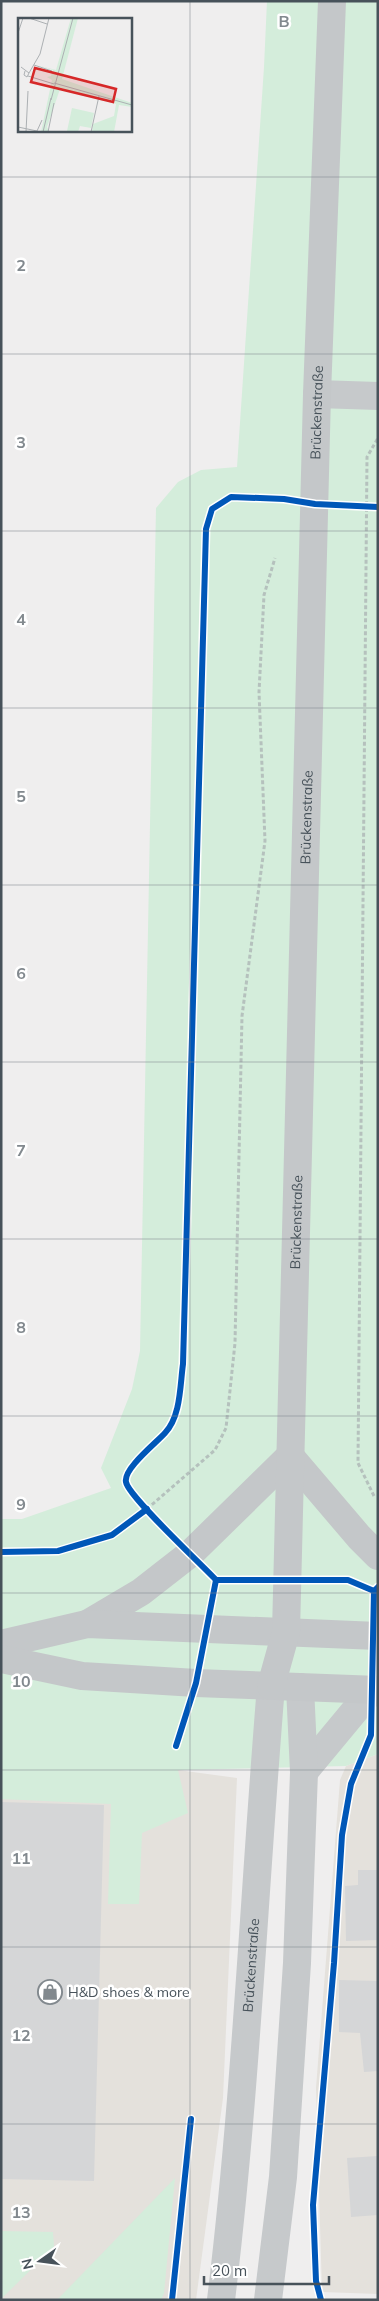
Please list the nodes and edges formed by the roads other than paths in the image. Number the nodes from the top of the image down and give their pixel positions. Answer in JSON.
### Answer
{"nodes":[{"id":1,"x":332,"y":1,"type":"edge"},
{"id":2,"x":317,"y":394,"type":"junction"},
{"id":3,"x":378,"y":396,"type":"edge"},
{"id":4,"x":290,"y":1456,"type":"junction"},
{"id":5,"x":378,"y":1556,"type":"edge"},
{"id":6,"x":87,"y":1624,"type":"junction"},
{"id":7,"x":286,"y":1632,"type":"junction"},
{"id":8,"x":378,"y":1636,"type":"edge"},
{"id":9,"x":1,"y":1644,"type":"edge"},
{"id":10,"x":1,"y":1659,"type":"edge"},
{"id":11,"x":271,"y":1686,"type":"junction"},
{"id":12,"x":300,"y":1687,"type":"junction"},
{"id":13,"x":375,"y":1690,"type":"edge"},
{"id":14,"x":304,"y":1772,"type":"junction"},
{"id":15,"x":221,"y":2300,"type":"edge"},
{"id":16,"x":268,"y":2300,"type":"edge"}],
"edges":[{"from":1,"to":2,"type":"main road","name":"Brückenstraße"},
{"from":2,"to":3,"type":"street"},
{"from":2,"to":4,"type":"main road","name":"Brückenstraße"},
{"from":4,"to":5,"type":"main road"},
{"from":4,"to":6,"type":"main road"},
{"from":4,"to":7,"type":"main road","name":"Brückenstraße"},
{"from":6,"to":7,"type":"main road"},
{"from":6,"to":9,"type":"main road"},
{"from":7,"to":8,"type":"main road"},
{"from":7,"to":11,"type":"main road","name":"Brückenstraße"},
{"from":7,"to":12,"type":"main road","name":"Brückenstraße"},
{"from":10,"to":11,"type":"main road"},
{"from":11,"to":12,"type":"main road"},
{"from":11,"to":15,"type":"street","name":"Brückenstraße"},
{"from":12,"to":13,"type":"main road"},
{"from":12,"to":14,"type":"street","name":"Brückenstraße"},
{"from":13,"to":14,"type":"street"},
{"from":14,"to":16,"type":"street","name":"Brückenstraße"}]}
